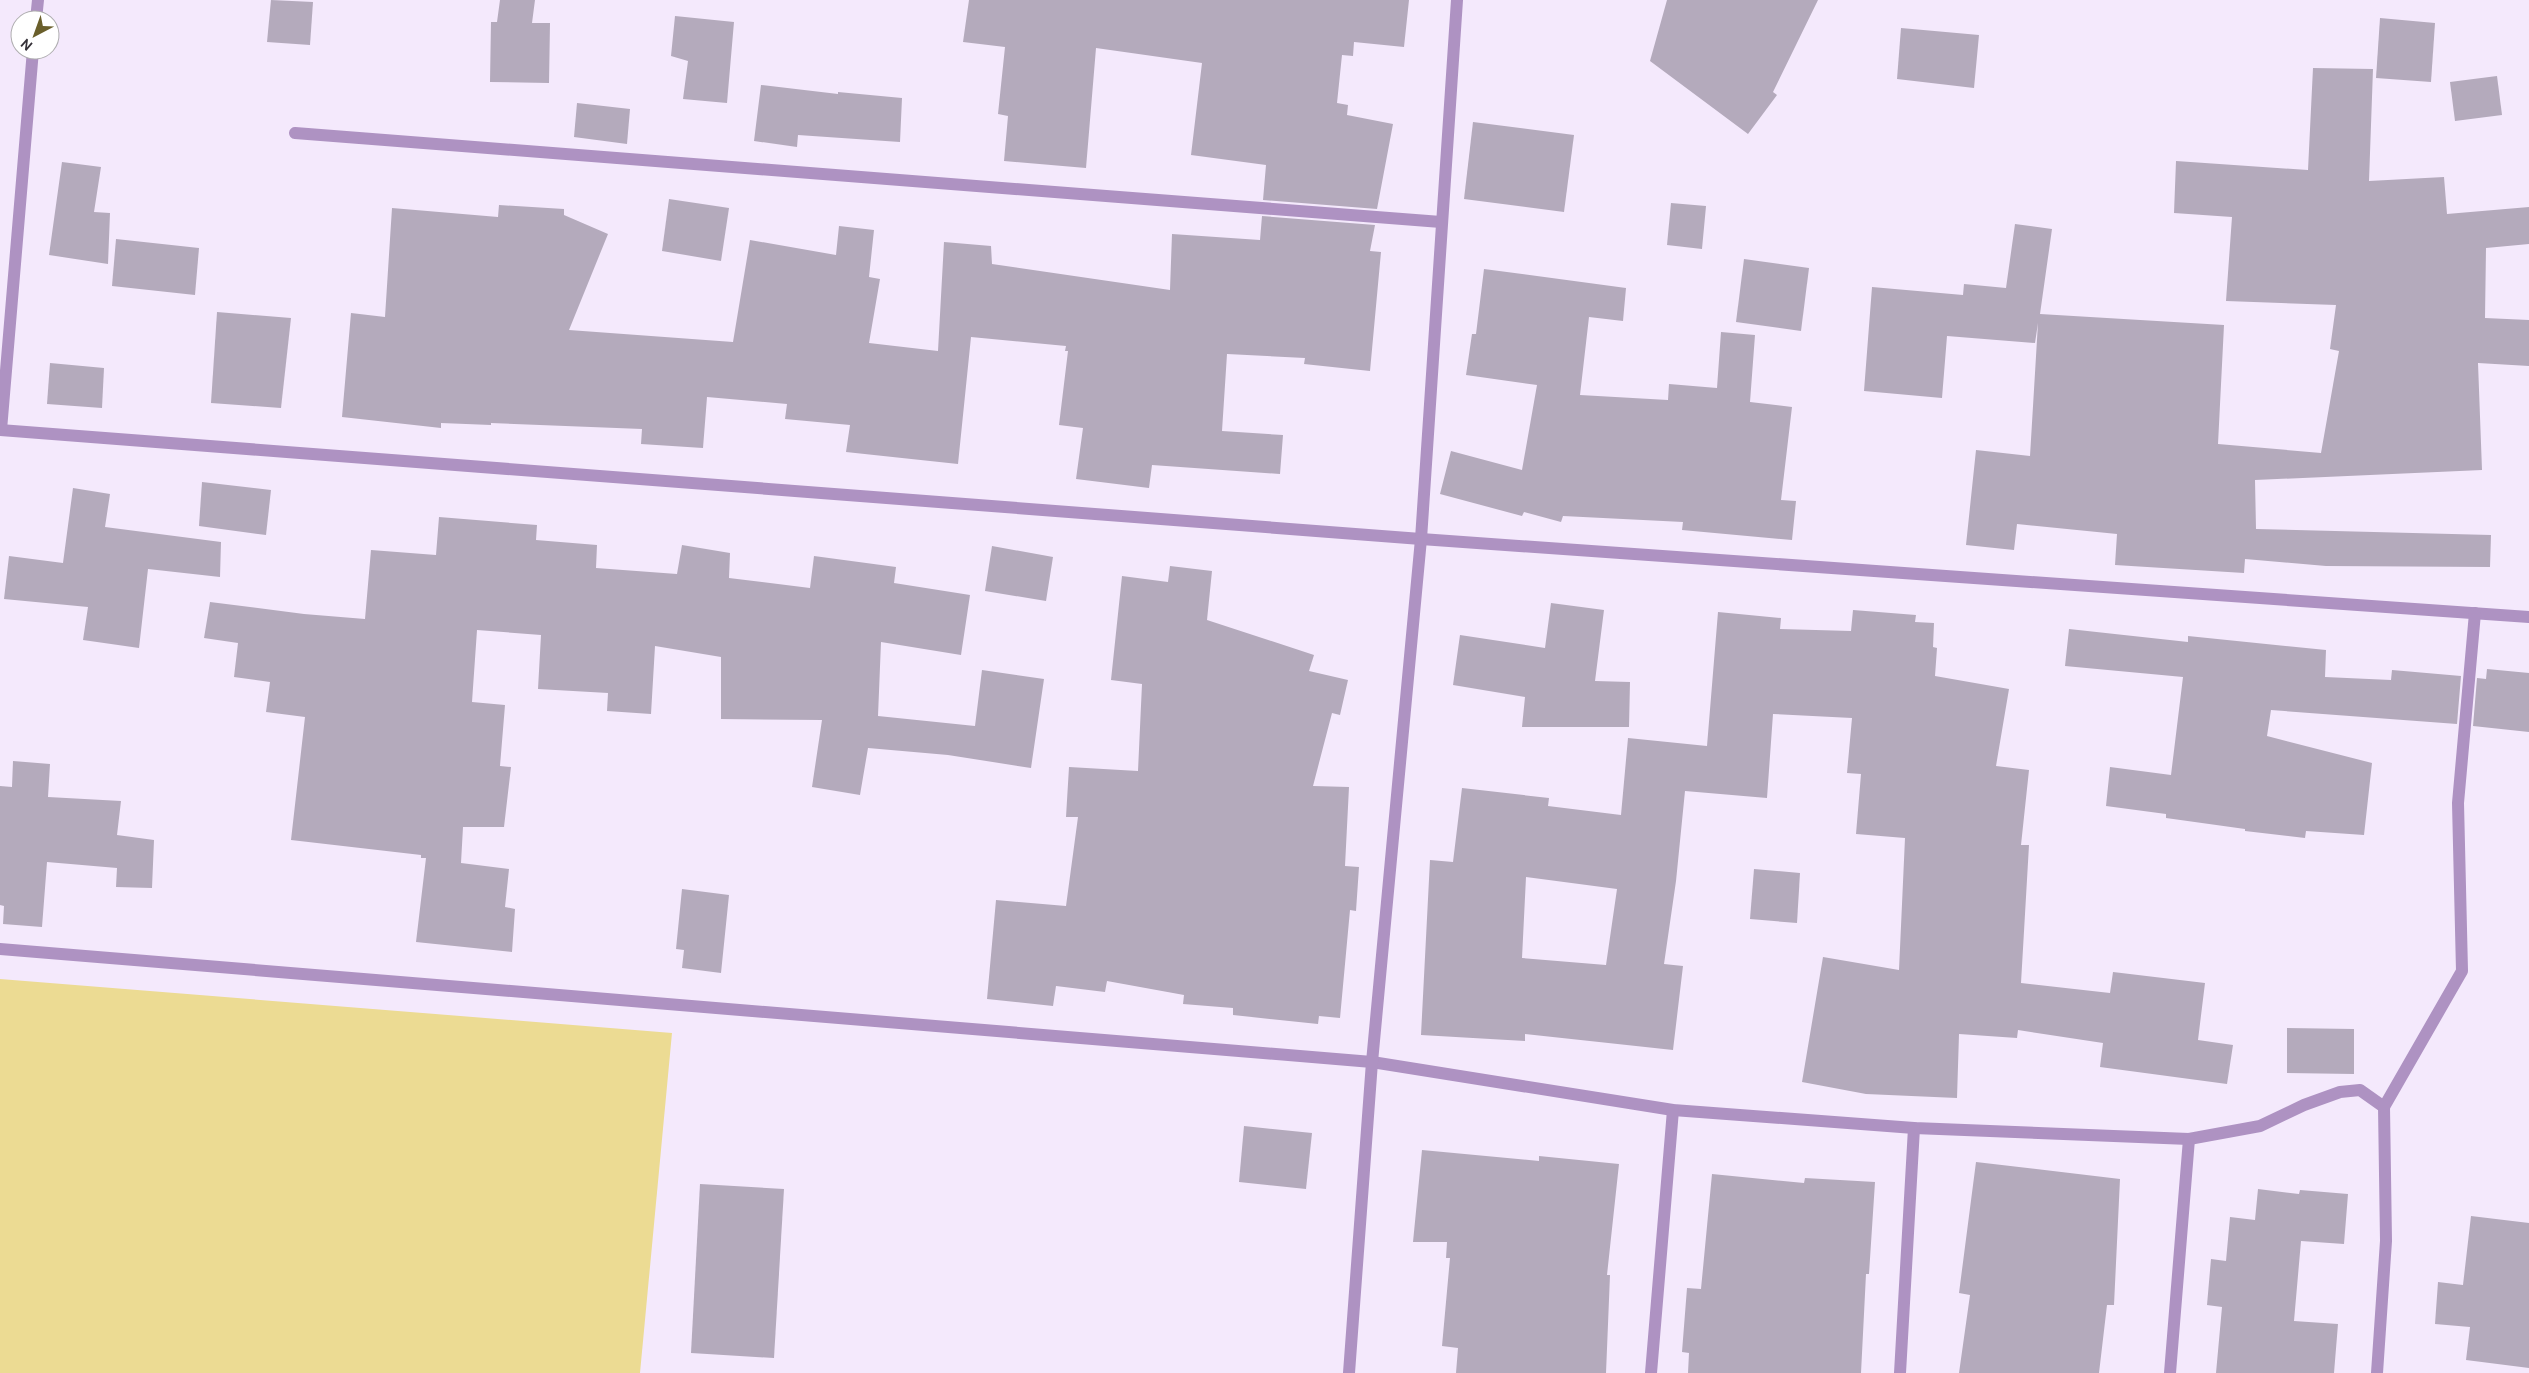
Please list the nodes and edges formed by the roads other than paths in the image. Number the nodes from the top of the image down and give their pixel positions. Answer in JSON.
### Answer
{"nodes":[{"id":1,"x":1457,"y":0,"type":"edge"},
{"id":2,"x":32,"y":60,"type":"edge"},
{"id":3,"x":295,"y":133,"type":"dead end"},
{"id":4,"x":1441,"y":222,"type":"junction"},
{"id":5,"x":1,"y":430,"type":"edge"},
{"id":6,"x":1421,"y":539,"type":"junction"},
{"id":7,"x":2474,"y":613,"type":"junction"},
{"id":8,"x":2529,"y":617,"type":"edge"},
{"id":9,"x":0,"y":949,"type":"edge"},
{"id":10,"x":1372,"y":1062,"type":"junction"},
{"id":11,"x":2384,"y":1107,"type":"junction"},
{"id":12,"x":1673,"y":1110,"type":"junction"},
{"id":13,"x":1914,"y":1128,"type":"junction"},
{"id":14,"x":2189,"y":1139,"type":"junction"},
{"id":15,"x":1349,"y":1373,"type":"edge"},
{"id":16,"x":1651,"y":1373,"type":"edge"},
{"id":17,"x":1900,"y":1373,"type":"edge"},
{"id":18,"x":2170,"y":1373,"type":"edge"},
{"id":19,"x":2377,"y":1373,"type":"edge"}],
"edges":[{"from":1,"to":4,"type":"street"},
{"from":2,"to":5,"type":"street"},
{"from":3,"to":4,"type":"street"},
{"from":4,"to":6,"type":"street"},
{"from":5,"to":6,"type":"street"},
{"from":6,"to":7,"type":"street"},
{"from":6,"to":10,"type":"street"},
{"from":7,"to":8,"type":"street"},
{"from":7,"to":11,"type":"street"},
{"from":9,"to":10,"type":"street"},
{"from":10,"to":12,"type":"street"},
{"from":10,"to":15,"type":"street"},
{"from":11,"to":14,"type":"street"},
{"from":11,"to":19,"type":"street"},
{"from":12,"to":13,"type":"street"},
{"from":12,"to":16,"type":"street"},
{"from":13,"to":14,"type":"street"},
{"from":13,"to":17,"type":"street"},
{"from":14,"to":18,"type":"street"}]}
